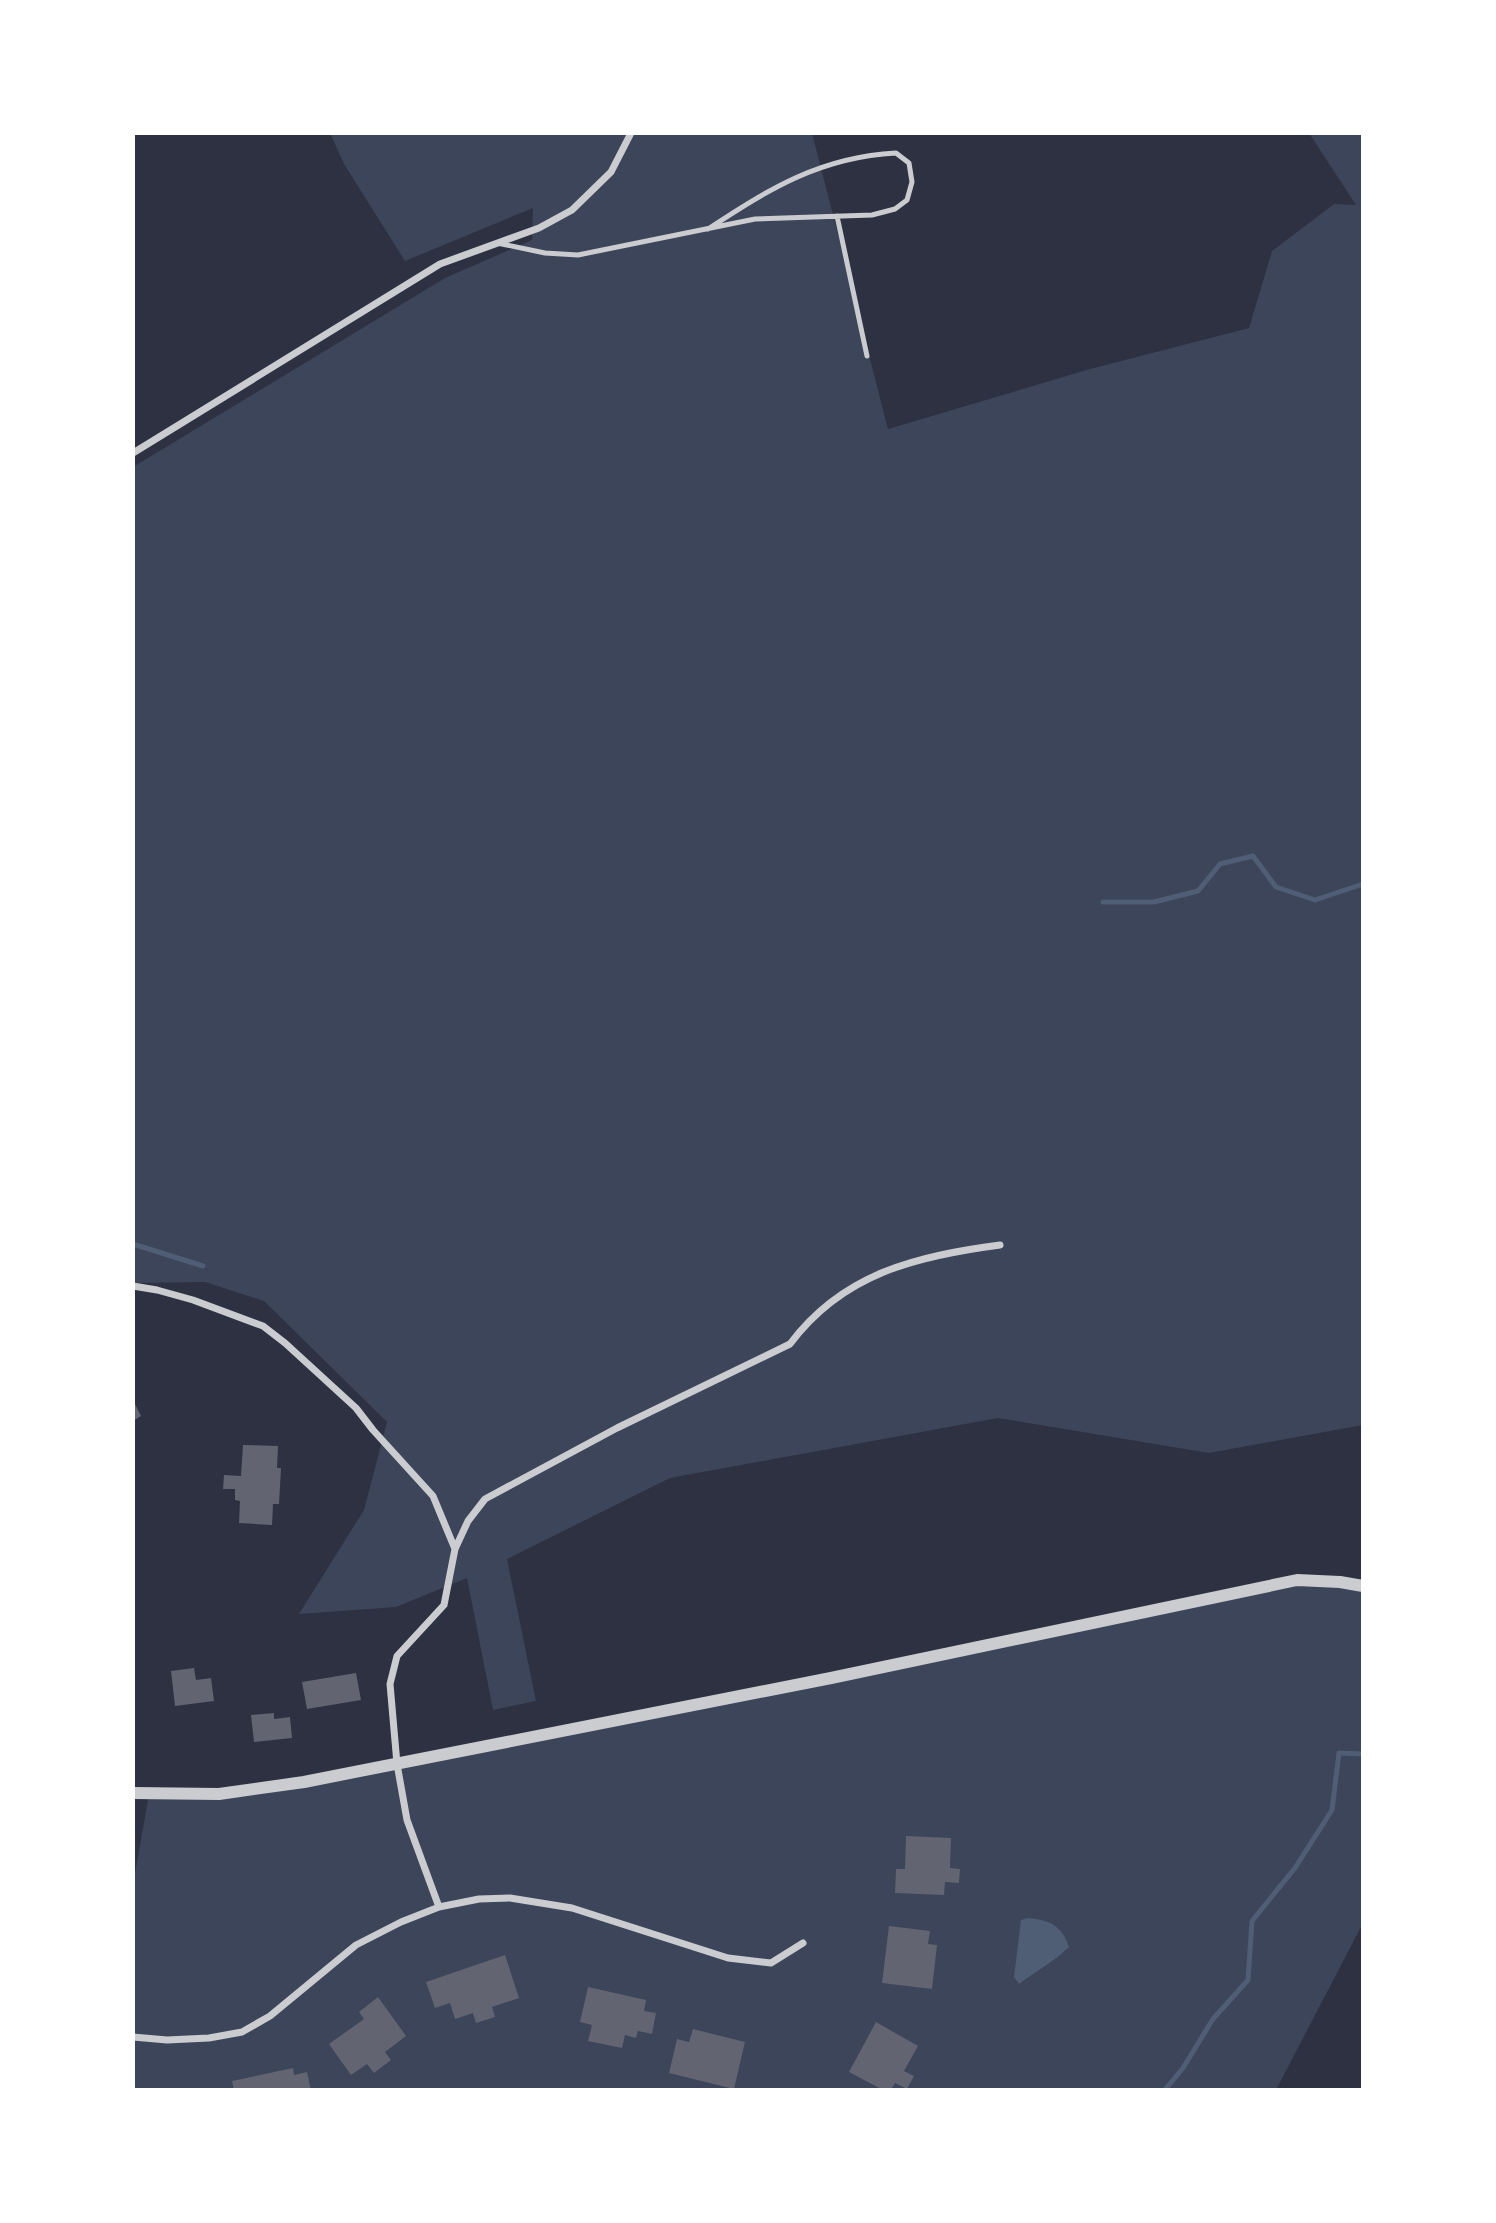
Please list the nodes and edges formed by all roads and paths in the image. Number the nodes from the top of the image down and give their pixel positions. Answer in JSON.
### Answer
{"nodes":[{"id":1,"x":631,"y":133,"type":"edge"},
{"id":2,"x":837,"y":216,"type":"junction"},
{"id":3,"x":708,"y":229,"type":"junction"},
{"id":4,"x":496,"y":243,"type":"junction"},
{"id":5,"x":867,"y":356,"type":"dead end"},
{"id":6,"x":133,"y":453,"type":"edge"},
{"id":7,"x":1000,"y":1245,"type":"dead end"},
{"id":8,"x":133,"y":1286,"type":"edge"},
{"id":9,"x":455,"y":1549,"type":"junction"},
{"id":10,"x":1363,"y":1586,"type":"edge"},
{"id":11,"x":397,"y":1764,"type":"junction"},
{"id":12,"x":133,"y":1793,"type":"edge"},
{"id":13,"x":439,"y":1907,"type":"junction"},
{"id":14,"x":803,"y":1943,"type":"dead end"},
{"id":15,"x":133,"y":2037,"type":"edge"}],
"edges":[{"from":1,"to":4,"type":"street"},
{"from":2,"to":3,"type":"lane"},
{"from":2,"to":3,"type":"lane"},
{"from":2,"to":5,"type":"lane"},
{"from":3,"to":4,"type":"lane"},
{"from":4,"to":6,"type":"street"},
{"from":7,"to":9,"type":"street"},
{"from":8,"to":9,"type":"street"},
{"from":9,"to":11,"type":"street"},
{"from":10,"to":11,"type":"street"},
{"from":11,"to":12,"type":"street"},
{"from":11,"to":13,"type":"street"},
{"from":13,"to":14,"type":"street"},
{"from":13,"to":15,"type":"street"}]}
